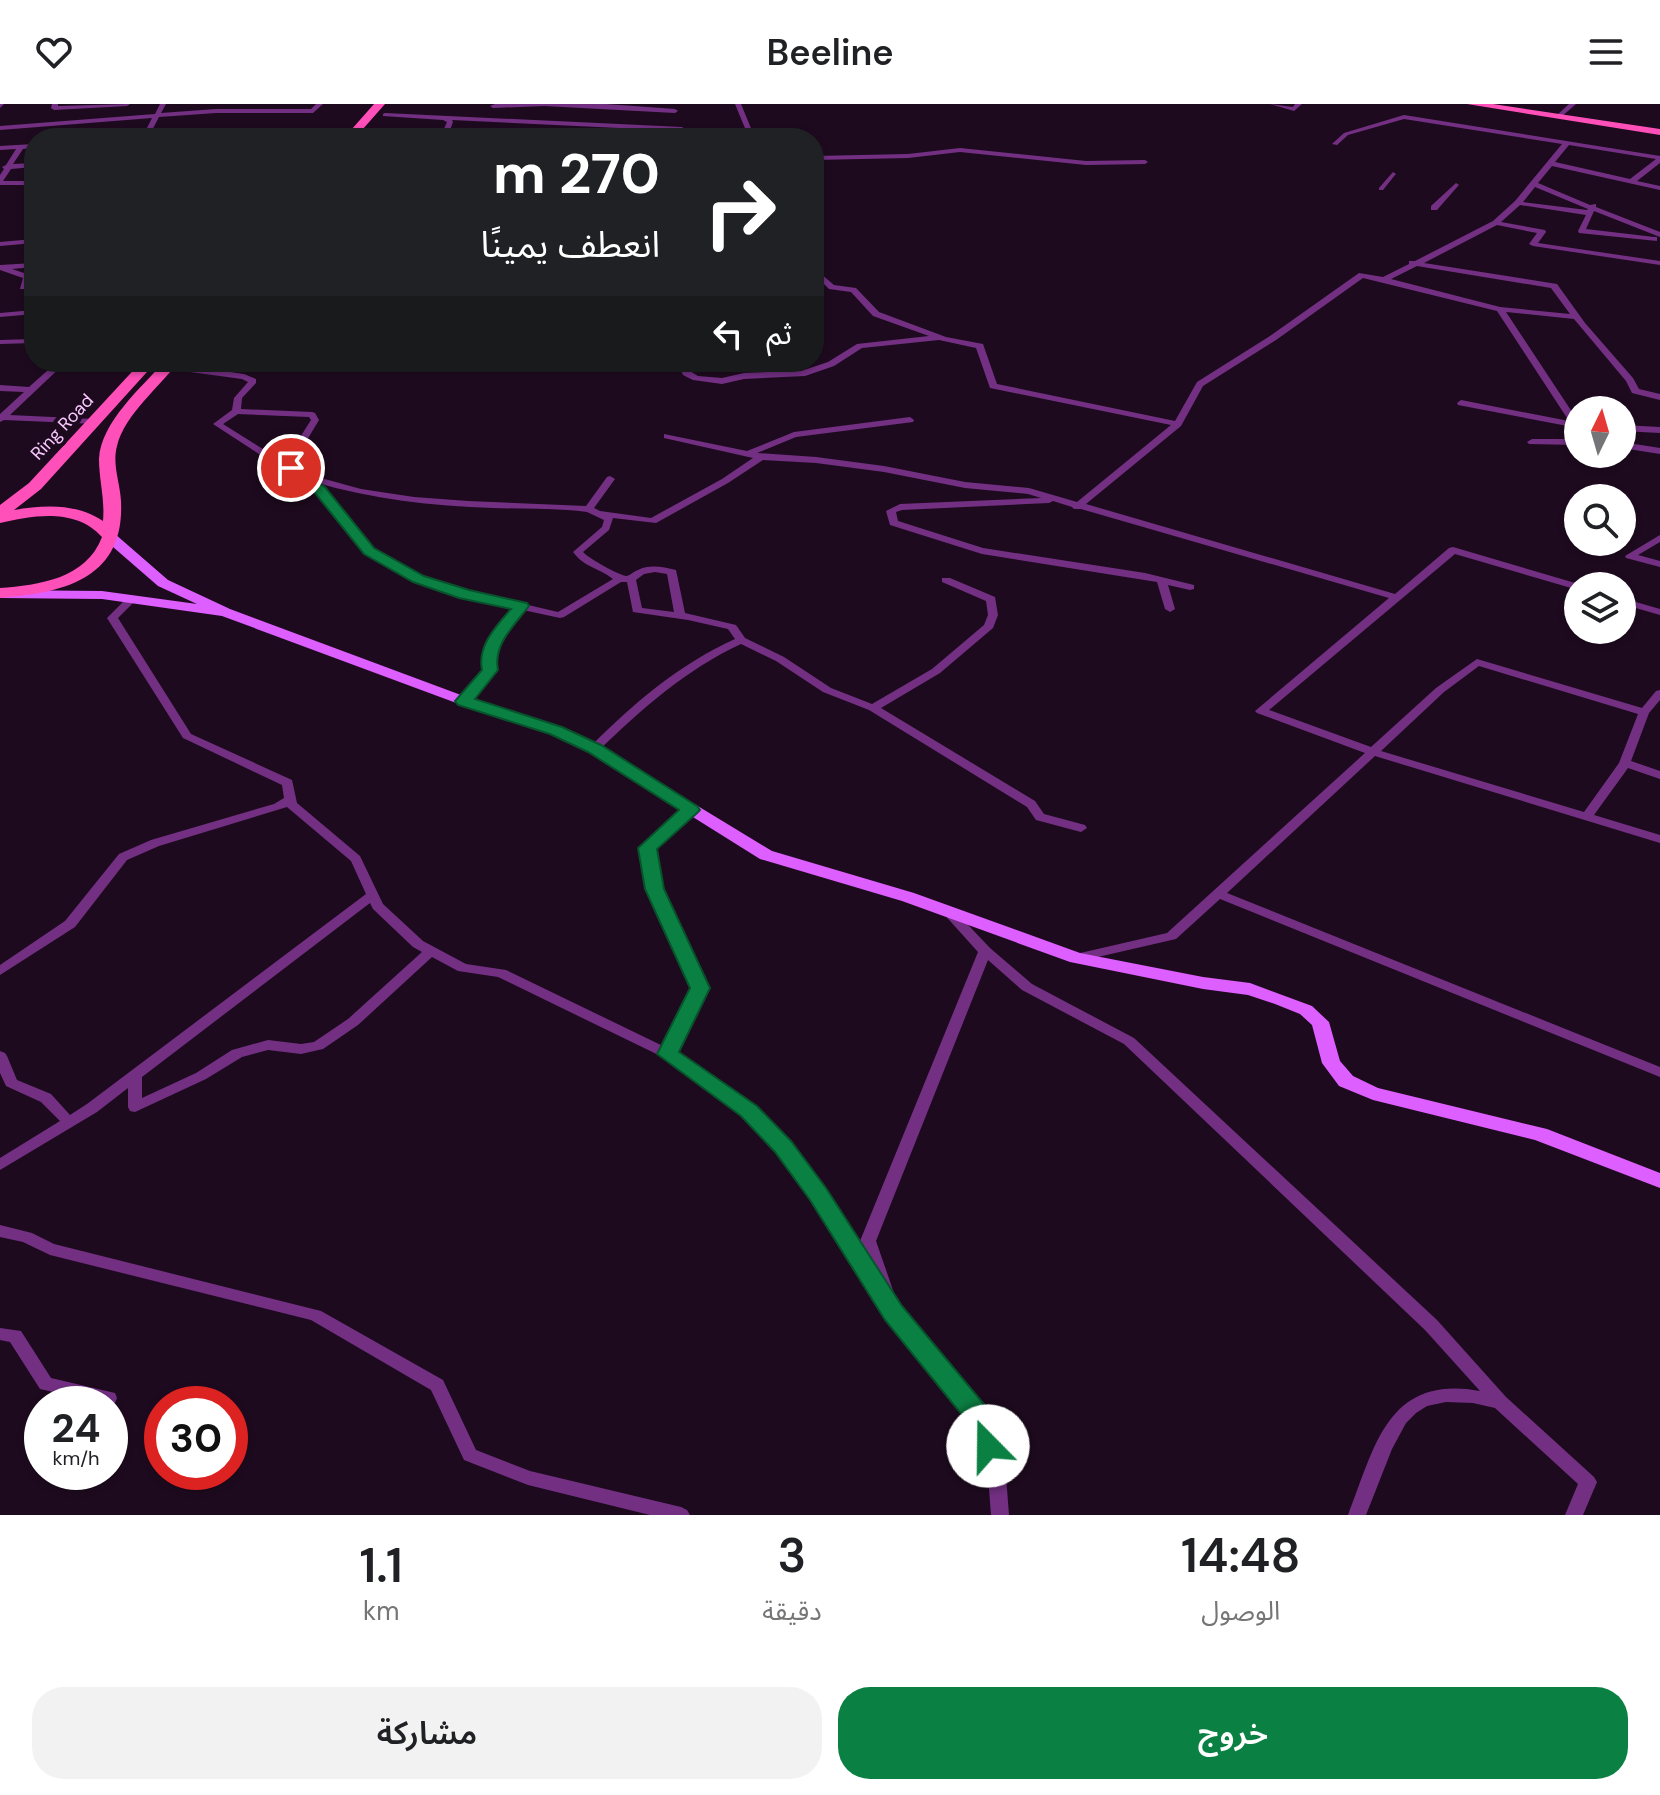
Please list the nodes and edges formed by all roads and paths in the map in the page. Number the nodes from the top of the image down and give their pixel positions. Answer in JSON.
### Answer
{"nodes":[{"id":1,"x":55,"y":104,"type":"edge"},
{"id":2,"x":127,"y":104,"type":"edge"},
{"id":3,"x":163,"y":104,"type":"edge"},
{"id":4,"x":255,"y":104,"type":"edge"},
{"id":5,"x":320,"y":104,"type":"edge"},
{"id":6,"x":395,"y":104,"type":"edge"},
{"id":7,"x":544,"y":104,"type":"edge"},
{"id":8,"x":738,"y":104,"type":"edge"},
{"id":9,"x":1273,"y":104,"type":"edge"},
{"id":10,"x":1299,"y":104,"type":"edge"},
{"id":11,"x":1472,"y":104,"type":"edge"},
{"id":12,"x":1504,"y":104,"type":"edge"},
{"id":13,"x":1573,"y":104,"type":"edge"},
{"id":14,"x":106,"y":105,"type":"edge"},
{"id":15,"x":535,"y":105,"type":"edge"},
{"id":16,"x":603,"y":105,"type":"edge"},
{"id":17,"x":493,"y":106,"type":"dead end"},
{"id":18,"x":673,"y":108,"type":"edge"},
{"id":19,"x":382,"y":110,"type":"edge"},
{"id":20,"x":222,"y":111,"type":"junction"},
{"id":21,"x":1560,"y":115,"type":"junction"},
{"id":22,"x":156,"y":117,"type":"junction"},
{"id":23,"x":445,"y":118,"type":"junction"},
{"id":24,"x":102,"y":121,"type":"junction"},
{"id":25,"x":517,"y":122,"type":"junction"},
{"id":26,"x":0,"y":128,"type":"edge"},
{"id":27,"x":150,"y":128,"type":"edge"},
{"id":28,"x":366,"y":128,"type":"edge"},
{"id":29,"x":447,"y":128,"type":"edge"},
{"id":30,"x":658,"y":128,"type":"edge"},
{"id":31,"x":682,"y":128,"type":"edge"},
{"id":32,"x":748,"y":128,"type":"edge"},
{"id":33,"x":1660,"y":130,"type":"edge"},
{"id":34,"x":1567,"y":143,"type":"junction"},
{"id":35,"x":1335,"y":144,"type":"dead end"},
{"id":36,"x":21,"y":147,"type":"junction"},
{"id":37,"x":24,"y":147,"type":"edge"},
{"id":38,"x":0,"y":148,"type":"edge"},
{"id":39,"x":824,"y":158,"type":"edge"},
{"id":40,"x":1660,"y":159,"type":"edge"},
{"id":41,"x":1145,"y":162,"type":"dead end"},
{"id":42,"x":1550,"y":163,"type":"junction"},
{"id":43,"x":24,"y":166,"type":"edge"},
{"id":44,"x":0,"y":167,"type":"edge"},
{"id":45,"x":10,"y":167,"type":"junction"},
{"id":46,"x":1393,"y":174,"type":"dead end"},
{"id":47,"x":0,"y":181,"type":"edge"},
{"id":48,"x":24,"y":182,"type":"edge"},
{"id":49,"x":1631,"y":182,"type":"junction"},
{"id":50,"x":1533,"y":184,"type":"junction"},
{"id":51,"x":1456,"y":185,"type":"dead end"},
{"id":52,"x":1660,"y":188,"type":"edge"},
{"id":53,"x":1381,"y":189,"type":"dead end"},
{"id":54,"x":1518,"y":203,"type":"junction"},
{"id":55,"x":1434,"y":208,"type":"dead end"},
{"id":56,"x":1591,"y":210,"type":"junction"},
{"id":57,"x":1496,"y":223,"type":"junction"},
{"id":58,"x":1656,"y":233,"type":"edge"},
{"id":59,"x":24,"y":242,"type":"edge"},
{"id":60,"x":0,"y":244,"type":"edge"},
{"id":61,"x":1660,"y":262,"type":"edge"},
{"id":62,"x":1412,"y":263,"type":"junction"},
{"id":63,"x":24,"y":266,"type":"edge"},
{"id":64,"x":0,"y":267,"type":"edge"},
{"id":65,"x":24,"y":276,"type":"edge"},
{"id":66,"x":824,"y":279,"type":"edge"},
{"id":67,"x":1384,"y":280,"type":"junction"},
{"id":68,"x":23,"y":287,"type":"edge"},
{"id":69,"x":1500,"y":309,"type":"junction"},
{"id":70,"x":24,"y":313,"type":"edge"},
{"id":71,"x":13,"y":314,"type":"junction"},
{"id":72,"x":0,"y":315,"type":"edge"},
{"id":73,"x":1575,"y":317,"type":"junction"},
{"id":74,"x":940,"y":337,"type":"junction"},
{"id":75,"x":24,"y":341,"type":"edge"},
{"id":76,"x":0,"y":342,"type":"edge"},
{"id":77,"x":824,"y":366,"type":"edge"},
{"id":78,"x":51,"y":372,"type":"edge"},
{"id":79,"x":140,"y":372,"type":"edge"},
{"id":80,"x":162,"y":372,"type":"edge"},
{"id":81,"x":209,"y":372,"type":"edge"},
{"id":82,"x":686,"y":372,"type":"edge"},
{"id":83,"x":808,"y":372,"type":"edge"},
{"id":84,"x":0,"y":388,"type":"edge"},
{"id":85,"x":32,"y":390,"type":"junction"},
{"id":86,"x":1660,"y":397,"type":"edge"},
{"id":87,"x":1461,"y":403,"type":"dead end"},
{"id":88,"x":1564,"y":405,"type":"edge"},
{"id":89,"x":236,"y":411,"type":"junction"},
{"id":90,"x":1,"y":418,"type":"edge"},
{"id":91,"x":910,"y":420,"type":"dead end"},
{"id":92,"x":94,"y":422,"type":"junction"},
{"id":93,"x":1564,"y":423,"type":"edge"},
{"id":94,"x":1178,"y":424,"type":"junction"},
{"id":95,"x":1636,"y":429,"type":"edge"},
{"id":96,"x":1660,"y":430,"type":"edge"},
{"id":97,"x":667,"y":436,"type":"dead end"},
{"id":98,"x":1532,"y":442,"type":"dead end"},
{"id":99,"x":1564,"y":442,"type":"edge"},
{"id":100,"x":1636,"y":447,"type":"edge"},
{"id":101,"x":1660,"y":451,"type":"edge"},
{"id":102,"x":748,"y":454,"type":"junction"},
{"id":103,"x":761,"y":457,"type":"junction"},
{"id":104,"x":290,"y":471,"type":"junction"},
{"id":105,"x":610,"y":479,"type":"dead end"},
{"id":106,"x":1056,"y":500,"type":"junction"},
{"id":107,"x":1077,"y":507,"type":"junction"},
{"id":108,"x":1,"y":511,"type":"edge"},
{"id":109,"x":592,"y":511,"type":"junction"},
{"id":110,"x":110,"y":537,"type":"junction"},
{"id":111,"x":1660,"y":538,"type":"edge"},
{"id":112,"x":1660,"y":564,"type":"edge"},
{"id":113,"x":625,"y":579,"type":"junction"},
{"id":114,"x":946,"y":580,"type":"dead end"},
{"id":115,"x":1162,"y":580,"type":"junction"},
{"id":116,"x":1564,"y":583,"type":"edge"},
{"id":117,"x":1190,"y":587,"type":"dead end"},
{"id":118,"x":0,"y":593,"type":"edge"},
{"id":119,"x":1395,"y":597,"type":"junction"},
{"id":120,"x":132,"y":599,"type":"junction"},
{"id":121,"x":1636,"y":605,"type":"edge"},
{"id":122,"x":521,"y":606,"type":"junction"},
{"id":123,"x":1170,"y":609,"type":"dead end"},
{"id":124,"x":225,"y":612,"type":"junction"},
{"id":125,"x":1660,"y":612,"type":"edge"},
{"id":126,"x":680,"y":616,"type":"junction"},
{"id":127,"x":741,"y":640,"type":"junction"},
{"id":128,"x":1660,"y":693,"type":"edge"},
{"id":129,"x":464,"y":701,"type":"junction"},
{"id":130,"x":873,"y":708,"type":"junction"},
{"id":131,"x":1644,"y":712,"type":"junction"},
{"id":132,"x":594,"y":749,"type":"junction"},
{"id":133,"x":1373,"y":752,"type":"junction"},
{"id":134,"x":1625,"y":763,"type":"junction"},
{"id":135,"x":1660,"y":775,"type":"edge"},
{"id":136,"x":291,"y":799,"type":"junction"},
{"id":137,"x":691,"y":810,"type":"junction"},
{"id":138,"x":1588,"y":815,"type":"junction"},
{"id":139,"x":1081,"y":828,"type":"dead end"},
{"id":140,"x":1660,"y":839,"type":"edge"},
{"id":141,"x":1218,"y":894,"type":"junction"},
{"id":142,"x":373,"y":895,"type":"junction"},
{"id":143,"x":948,"y":912,"type":"junction"},
{"id":144,"x":431,"y":951,"type":"junction"},
{"id":145,"x":985,"y":951,"type":"junction"},
{"id":146,"x":1076,"y":958,"type":"junction"},
{"id":147,"x":0,"y":971,"type":"edge"},
{"id":148,"x":668,"y":1054,"type":"junction"},
{"id":149,"x":0,"y":1056,"type":"edge"},
{"id":150,"x":1660,"y":1072,"type":"edge"},
{"id":151,"x":135,"y":1075,"type":"junction"},
{"id":152,"x":69,"y":1122,"type":"junction"},
{"id":153,"x":0,"y":1165,"type":"edge"},
{"id":154,"x":1660,"y":1181,"type":"edge"},
{"id":155,"x":0,"y":1231,"type":"edge"},
{"id":156,"x":893,"y":1313,"type":"junction"},
{"id":157,"x":0,"y":1334,"type":"edge"},
{"id":158,"x":55,"y":1386,"type":"edge"},
{"id":159,"x":1500,"y":1402,"type":"junction"},
{"id":160,"x":681,"y":1515,"type":"edge"},
{"id":161,"x":1000,"y":1515,"type":"edge"},
{"id":162,"x":1357,"y":1515,"type":"edge"},
{"id":163,"x":1574,"y":1515,"type":"edge"}],
"edges":[{"from":1,"to":14,"type":"street"},
{"from":2,"to":14,"type":"street"},
{"from":3,"to":22,"type":"street"},
{"from":4,"to":20,"type":"street"},
{"from":5,"to":20,"type":"street"},
{"from":6,"to":19,"type":"main road"},
{"from":7,"to":15,"type":"street"},
{"from":7,"to":16,"type":"street"},
{"from":8,"to":32,"type":"street"},
{"from":9,"to":10,"type":"street"},
{"from":11,"to":21,"type":"main road"},
{"from":12,"to":21,"type":"main road"},
{"from":13,"to":21,"type":"street"},
{"from":14,"to":24,"type":"street"},
{"from":15,"to":17,"type":"street"},
{"from":15,"to":25,"type":"street"},
{"from":16,"to":18,"type":"street"},
{"from":18,"to":31,"type":"street"},
{"from":19,"to":23,"type":"street"},
{"from":19,"to":28,"type":"main road"},
{"from":20,"to":22,"type":"street"},
{"from":21,"to":33,"type":"main road"},
{"from":22,"to":24,"type":"street"},
{"from":22,"to":27,"type":"street"},
{"from":23,"to":25,"type":"street"},
{"from":23,"to":29,"type":"street"},
{"from":24,"to":26,"type":"street"},
{"from":25,"to":30,"type":"street"},
{"from":34,"to":35,"type":"street"},
{"from":34,"to":40,"type":"street"},
{"from":34,"to":42,"type":"street"},
{"from":36,"to":37,"type":"street"},
{"from":36,"to":38,"type":"street"},
{"from":36,"to":45,"type":"street"},
{"from":39,"to":41,"type":"street"},
{"from":40,"to":49,"type":"street"},
{"from":42,"to":49,"type":"street"},
{"from":42,"to":50,"type":"street"},
{"from":43,"to":45,"type":"street"},
{"from":44,"to":45,"type":"street"},
{"from":45,"to":47,"type":"street"},
{"from":46,"to":53,"type":"street"},
{"from":47,"to":48,"type":"street"},
{"from":49,"to":52,"type":"street"},
{"from":50,"to":54,"type":"street"},
{"from":50,"to":56,"type":"street"},
{"from":51,"to":55,"type":"street"},
{"from":54,"to":56,"type":"street"},
{"from":54,"to":57,"type":"street"},
{"from":56,"to":58,"type":"street"},
{"from":56,"to":58,"type":"street"},
{"from":57,"to":61,"type":"street"},
{"from":57,"to":62,"type":"street"},
{"from":58,"to":61,"type":"street"},
{"from":59,"to":60,"type":"street"},
{"from":62,"to":67,"type":"street"},
{"from":62,"to":73,"type":"street"},
{"from":63,"to":64,"type":"street"},
{"from":64,"to":65,"type":"street"},
{"from":66,"to":74,"type":"street"},
{"from":67,"to":69,"type":"street"},
{"from":67,"to":94,"type":"street"},
{"from":68,"to":71,"type":"street"},
{"from":69,"to":73,"type":"street"},
{"from":69,"to":88,"type":"street"},
{"from":70,"to":71,"type":"street"},
{"from":71,"to":72,"type":"street"},
{"from":73,"to":86,"type":"street"},
{"from":74,"to":77,"type":"street"},
{"from":74,"to":94,"type":"street"},
{"from":75,"to":76,"type":"street"},
{"from":78,"to":85,"type":"street"},
{"from":79,"to":92,"type":"main road","name":"Ring Road"},
{"from":80,"to":110,"type":"main road","name":"Ring Road"},
{"from":81,"to":89,"type":"street"},
{"from":82,"to":83,"type":"street"},
{"from":84,"to":85,"type":"street"},
{"from":85,"to":90,"type":"street"},
{"from":87,"to":93,"type":"street"},
{"from":89,"to":104,"type":"street"},
{"from":89,"to":104,"type":"street"},
{"from":90,"to":92,"type":"street"},
{"from":91,"to":102,"type":"street"},
{"from":92,"to":108,"type":"main road","name":"Ring Road"},
{"from":94,"to":107,"type":"street"},
{"from":95,"to":96,"type":"street"},
{"from":97,"to":102,"type":"street"},
{"from":98,"to":99,"type":"street"},
{"from":100,"to":101,"type":"street"},
{"from":102,"to":103,"type":"street"},
{"from":103,"to":106,"type":"street"},
{"from":103,"to":109,"type":"street"},
{"from":104,"to":109,"type":"street"},
{"from":104,"to":122,"type":"street"},
{"from":105,"to":109,"type":"street"},
{"from":106,"to":107,"type":"street"},
{"from":106,"to":115,"type":"street"},
{"from":107,"to":119,"type":"street"},
{"from":108,"to":110,"type":"main road"},
{"from":109,"to":113,"type":"street"},
{"from":110,"to":118,"type":"main road"},
{"from":110,"to":124,"type":"street"},
{"from":111,"to":112,"type":"street"},
{"from":113,"to":122,"type":"street"},
{"from":113,"to":126,"type":"street"},
{"from":113,"to":126,"type":"street"},
{"from":114,"to":130,"type":"street"},
{"from":115,"to":117,"type":"street"},
{"from":115,"to":123,"type":"street"},
{"from":116,"to":119,"type":"street"},
{"from":118,"to":120,"type":"street"},
{"from":119,"to":133,"type":"street"},
{"from":120,"to":124,"type":"street"},
{"from":120,"to":136,"type":"street"},
{"from":121,"to":125,"type":"street"},
{"from":122,"to":129,"type":"street"},
{"from":124,"to":129,"type":"street"},
{"from":126,"to":127,"type":"street"},
{"from":127,"to":130,"type":"street"},
{"from":127,"to":132,"type":"street"},
{"from":128,"to":131,"type":"street"},
{"from":129,"to":132,"type":"street"},
{"from":130,"to":139,"type":"street"},
{"from":131,"to":133,"type":"street"},
{"from":131,"to":134,"type":"street"},
{"from":132,"to":137,"type":"street"},
{"from":133,"to":138,"type":"street"},
{"from":133,"to":141,"type":"street"},
{"from":134,"to":135,"type":"street"},
{"from":134,"to":138,"type":"street"},
{"from":136,"to":142,"type":"street"},
{"from":136,"to":147,"type":"street"},
{"from":137,"to":143,"type":"street"},
{"from":137,"to":148,"type":"street"},
{"from":138,"to":140,"type":"street"},
{"from":141,"to":146,"type":"street"},
{"from":141,"to":150,"type":"street"},
{"from":142,"to":144,"type":"street"},
{"from":142,"to":151,"type":"street"},
{"from":143,"to":145,"type":"street"},
{"from":143,"to":146,"type":"street"},
{"from":144,"to":148,"type":"street"},
{"from":144,"to":151,"type":"street"},
{"from":145,"to":156,"type":"street"},
{"from":145,"to":159,"type":"street"},
{"from":146,"to":154,"type":"street"},
{"from":148,"to":156,"type":"street"},
{"from":149,"to":152,"type":"street"},
{"from":151,"to":152,"type":"street"},
{"from":152,"to":153,"type":"street"},
{"from":155,"to":160,"type":"street"},
{"from":156,"to":161,"type":"street"},
{"from":157,"to":158,"type":"street"},
{"from":159,"to":162,"type":"street"},
{"from":159,"to":163,"type":"street"}]}
